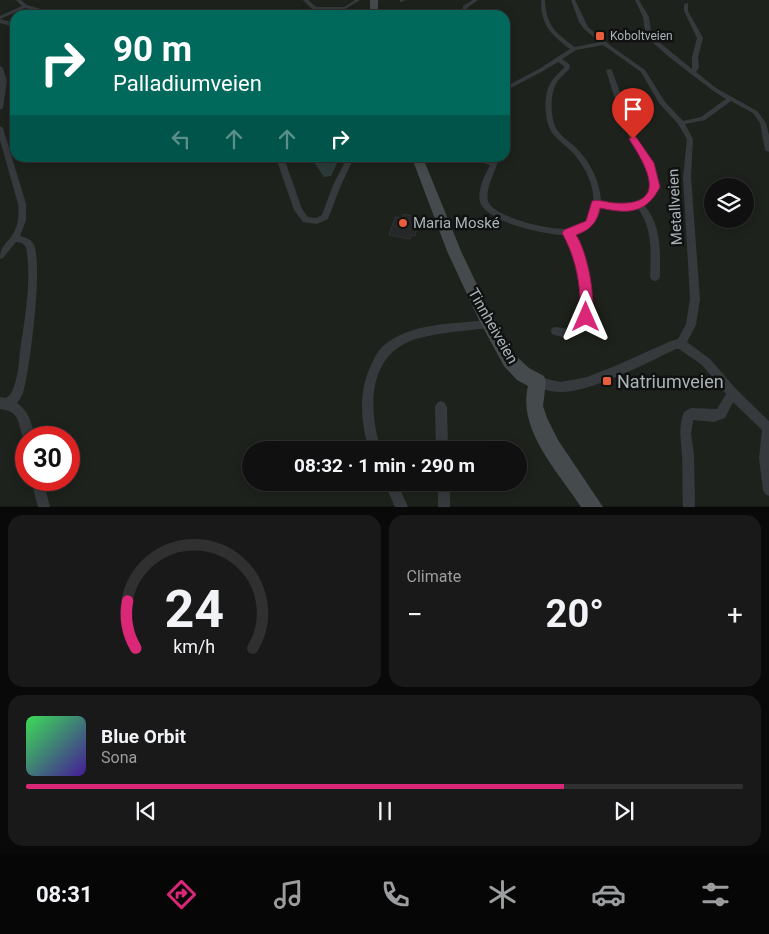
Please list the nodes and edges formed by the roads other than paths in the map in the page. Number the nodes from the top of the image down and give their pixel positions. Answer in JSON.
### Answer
{"nodes":[{"id":1,"x":18,"y":0,"type":"edge"},
{"id":2,"x":358,"y":0,"type":"edge"},
{"id":3,"x":476,"y":0,"type":"edge"},
{"id":4,"x":543,"y":0,"type":"edge"},
{"id":5,"x":573,"y":0,"type":"edge"},
{"id":6,"x":637,"y":0,"type":"edge"},
{"id":7,"x":686,"y":4,"type":"dead end"},
{"id":8,"x":25,"y":6,"type":"junction"},
{"id":9,"x":18,"y":10,"type":"edge"},
{"id":10,"x":39,"y":10,"type":"edge"},
{"id":11,"x":333,"y":10,"type":"edge"},
{"id":12,"x":464,"y":10,"type":"edge"},
{"id":13,"x":0,"y":20,"type":"edge"},
{"id":14,"x":7,"y":23,"type":"junction"},
{"id":15,"x":10,"y":24,"type":"edge"},
{"id":16,"x":0,"y":27,"type":"edge"},
{"id":17,"x":604,"y":43,"type":"junction"},
{"id":18,"x":574,"y":49,"type":"junction"},
{"id":19,"x":557,"y":60,"type":"junction"},
{"id":20,"x":0,"y":68,"type":"edge"},
{"id":21,"x":609,"y":70,"type":"dead end"},
{"id":22,"x":693,"y":72,"type":"junction"},
{"id":23,"x":510,"y":86,"type":"edge"},
{"id":24,"x":730,"y":100,"type":"junction"},
{"id":25,"x":0,"y":108,"type":"edge"},
{"id":26,"x":681,"y":123,"type":"junction"},
{"id":27,"x":0,"y":128,"type":"edge"},
{"id":28,"x":1,"y":137,"type":"edge"},
{"id":29,"x":769,"y":150,"type":"edge"},
{"id":30,"x":281,"y":162,"type":"edge"},
{"id":31,"x":349,"y":162,"type":"edge"},
{"id":32,"x":419,"y":162,"type":"edge"},
{"id":33,"x":494,"y":162,"type":"edge"},
{"id":34,"x":596,"y":203,"type":"junction"},
{"id":35,"x":640,"y":205,"type":"junction"},
{"id":36,"x":568,"y":233,"type":"junction"},
{"id":37,"x":14,"y":238,"type":"junction"},
{"id":38,"x":0,"y":256,"type":"edge"},
{"id":39,"x":655,"y":276,"type":"dead end"},
{"id":40,"x":489,"y":324,"type":"junction"},
{"id":41,"x":556,"y":331,"type":"dead end"},
{"id":42,"x":681,"y":344,"type":"junction"},
{"id":43,"x":538,"y":382,"type":"junction"},
{"id":44,"x":732,"y":393,"type":"junction"},
{"id":45,"x":4,"y":403,"type":"edge"},
{"id":46,"x":441,"y":407,"type":"dead end"},
{"id":47,"x":26,"y":426,"type":"edge"},
{"id":48,"x":769,"y":429,"type":"edge"},
{"id":49,"x":373,"y":441,"type":"edge"},
{"id":50,"x":442,"y":441,"type":"edge"},
{"id":51,"x":769,"y":490,"type":"edge"},
{"id":52,"x":40,"y":491,"type":"edge"},
{"id":53,"x":394,"y":491,"type":"edge"},
{"id":54,"x":444,"y":491,"type":"edge"},
{"id":55,"x":44,"y":506,"type":"edge"},
{"id":56,"x":402,"y":506,"type":"edge"},
{"id":57,"x":444,"y":506,"type":"edge"},
{"id":58,"x":593,"y":506,"type":"edge"},
{"id":59,"x":689,"y":506,"type":"edge"}],
"edges":[{"from":1,"to":8,"type":"street"},
{"from":2,"to":11,"type":"street"},
{"from":3,"to":12,"type":"street"},
{"from":4,"to":18,"type":"street"},
{"from":5,"to":17,"type":"street","name":"Metallveien"},
{"from":6,"to":22,"type":"street"},
{"from":7,"to":22,"type":"street"},
{"from":8,"to":9,"type":"street"},
{"from":8,"to":10,"type":"street"},
{"from":13,"to":14,"type":"street"},
{"from":14,"to":15,"type":"street"},
{"from":14,"to":16,"type":"street"},
{"from":17,"to":18,"type":"street"},
{"from":17,"to":26,"type":"street","name":"Metallveien"},
{"from":18,"to":19,"type":"street"},
{"from":19,"to":23,"type":"street"},
{"from":19,"to":34,"type":"street"},
{"from":20,"to":25,"type":"street"},
{"from":21,"to":35,"type":"street"},
{"from":22,"to":24,"type":"street"},
{"from":24,"to":26,"type":"street"},
{"from":24,"to":29,"type":"street"},
{"from":26,"to":42,"type":"street","name":"Metallveien"},
{"from":27,"to":28,"type":"street"},
{"from":28,"to":37,"type":"street"},
{"from":30,"to":31,"type":"street"},
{"from":32,"to":40,"type":"street","name":"Tinnheiveien"},
{"from":33,"to":36,"type":"street"},
{"from":34,"to":35,"type":"street"},
{"from":34,"to":36,"type":"street"},
{"from":35,"to":39,"type":"street"},
{"from":36,"to":41,"type":"street"},
{"from":37,"to":38,"type":"street"},
{"from":37,"to":45,"type":"street"},
{"from":40,"to":43,"type":"street","name":"Tinnheiveien"},
{"from":40,"to":49,"type":"street"},
{"from":42,"to":43,"type":"street"},
{"from":42,"to":44,"type":"street"},
{"from":43,"to":58,"type":"street"},
{"from":44,"to":48,"type":"street"},
{"from":44,"to":59,"type":"street"},
{"from":45,"to":47,"type":"street"},
{"from":46,"to":50,"type":"street"},
{"from":48,"to":51,"type":"street"},
{"from":52,"to":55,"type":"street"},
{"from":53,"to":56,"type":"street"},
{"from":54,"to":57,"type":"street"}]}
